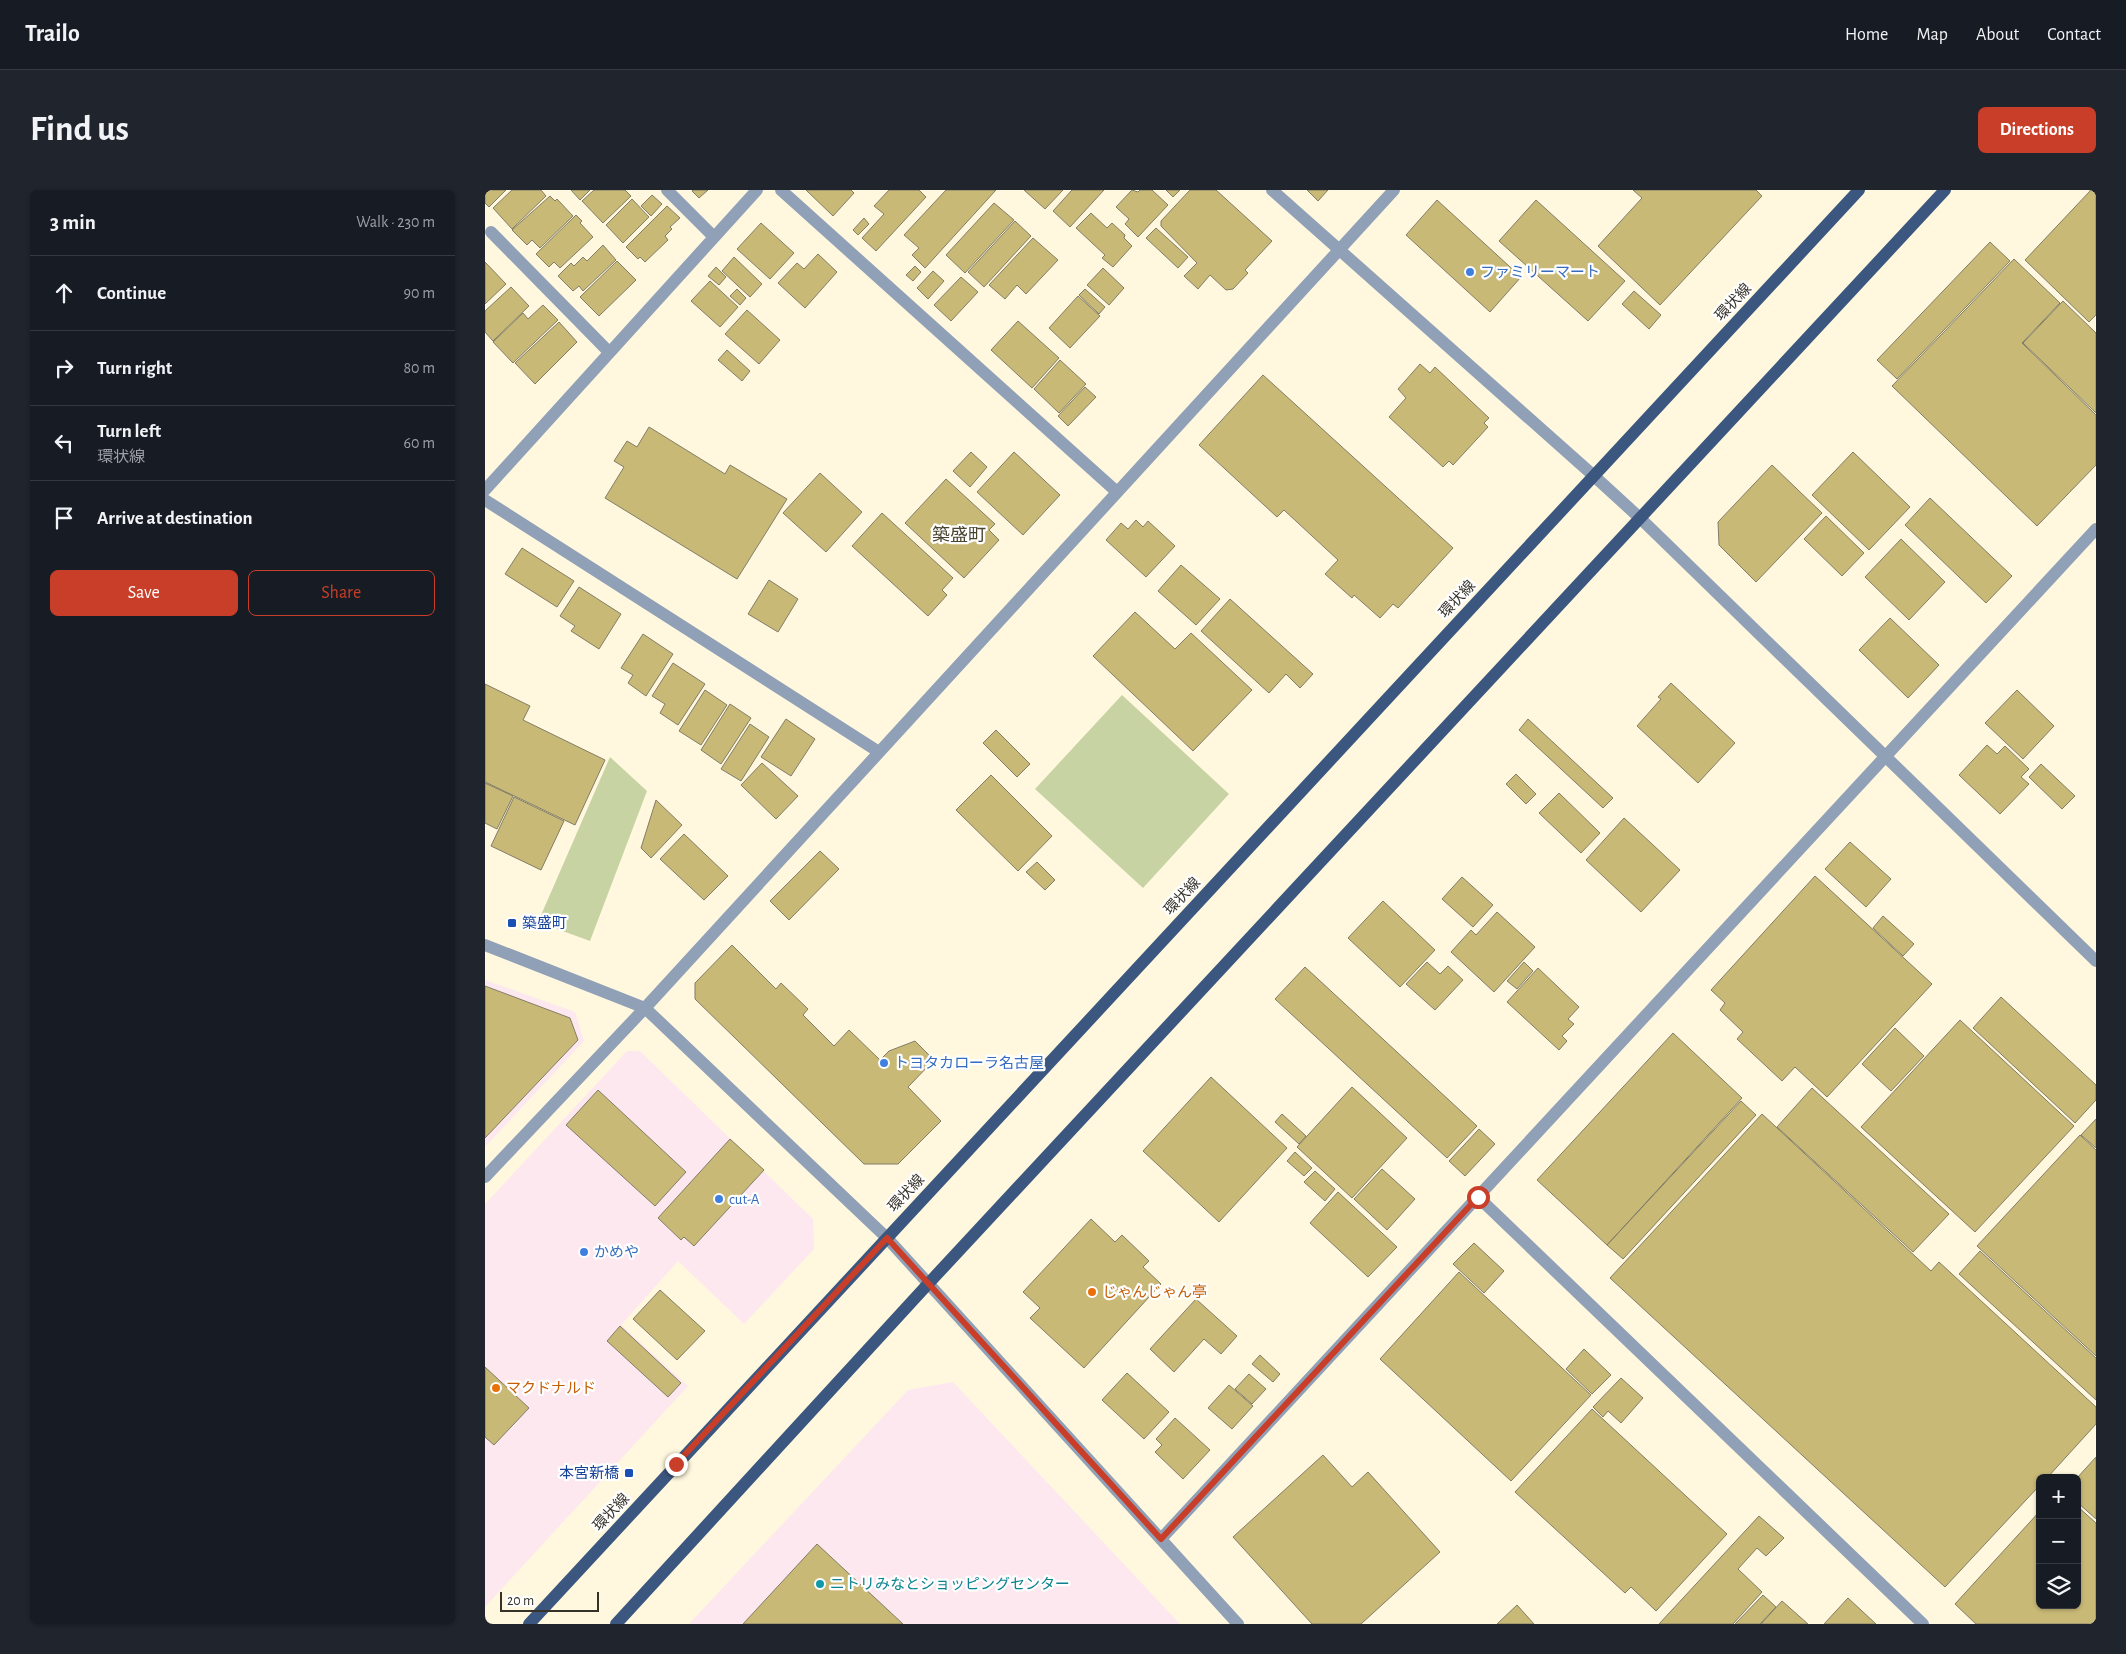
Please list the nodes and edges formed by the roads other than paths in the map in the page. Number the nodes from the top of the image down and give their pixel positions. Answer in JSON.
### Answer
{"nodes":[{"id":1,"x":667,"y":190,"type":"edge"},
{"id":2,"x":757,"y":190,"type":"edge"},
{"id":3,"x":781,"y":190,"type":"edge"},
{"id":4,"x":1272,"y":190,"type":"edge"},
{"id":5,"x":1394,"y":190,"type":"edge"},
{"id":6,"x":1859,"y":190,"type":"edge"},
{"id":7,"x":1945,"y":190,"type":"edge"},
{"id":8,"x":491,"y":232,"type":"dead end"},
{"id":9,"x":714,"y":237,"type":"junction"},
{"id":10,"x":1339,"y":249,"type":"junction"},
{"id":11,"x":609,"y":352,"type":"junction"},
{"id":12,"x":1594,"y":476,"type":"junction"},
{"id":13,"x":485,"y":490,"type":"edge"},
{"id":14,"x":1117,"y":492,"type":"junction"},
{"id":15,"x":485,"y":500,"type":"edge"},
{"id":16,"x":1641,"y":519,"type":"junction"},
{"id":17,"x":2096,"y":529,"type":"edge"},
{"id":18,"x":879,"y":752,"type":"junction"},
{"id":19,"x":1884,"y":758,"type":"junction"},
{"id":20,"x":485,"y":946,"type":"edge"},
{"id":21,"x":2096,"y":962,"type":"edge"},
{"id":22,"x":645,"y":1008,"type":"junction"},
{"id":23,"x":485,"y":1177,"type":"edge"},
{"id":24,"x":1478,"y":1197,"type":"junction"},
{"id":25,"x":887,"y":1238,"type":"junction"},
{"id":26,"x":928,"y":1284,"type":"junction"},
{"id":27,"x":1161,"y":1539,"type":"junction"},
{"id":28,"x":529,"y":1624,"type":"edge"},
{"id":29,"x":616,"y":1624,"type":"edge"},
{"id":30,"x":1239,"y":1624,"type":"edge"},
{"id":31,"x":1923,"y":1624,"type":"edge"}],
"edges":[{"from":1,"to":9,"type":"street"},
{"from":2,"to":9,"type":"street"},
{"from":3,"to":14,"type":"street"},
{"from":4,"to":10,"type":"street"},
{"from":5,"to":10,"type":"street"},
{"from":6,"to":12,"type":"main road","name":"環状線"},
{"from":7,"to":16,"type":"main road"},
{"from":8,"to":11,"type":"street"},
{"from":9,"to":11,"type":"street"},
{"from":10,"to":12,"type":"street"},
{"from":10,"to":14,"type":"street"},
{"from":11,"to":13,"type":"street"},
{"from":12,"to":16,"type":"street"},
{"from":12,"to":25,"type":"main road","name":"環状線"},
{"from":14,"to":18,"type":"street"},
{"from":15,"to":18,"type":"street"},
{"from":16,"to":19,"type":"street"},
{"from":16,"to":26,"type":"main road"},
{"from":17,"to":19,"type":"street"},
{"from":18,"to":22,"type":"street"},
{"from":19,"to":21,"type":"street"},
{"from":19,"to":24,"type":"street"},
{"from":20,"to":22,"type":"street"},
{"from":22,"to":23,"type":"street"},
{"from":22,"to":25,"type":"street"},
{"from":24,"to":27,"type":"street"},
{"from":24,"to":31,"type":"street"},
{"from":25,"to":26,"type":"street"},
{"from":25,"to":28,"type":"main road","name":"環状線"},
{"from":26,"to":27,"type":"street"},
{"from":26,"to":29,"type":"main road"},
{"from":27,"to":30,"type":"street"}]}
